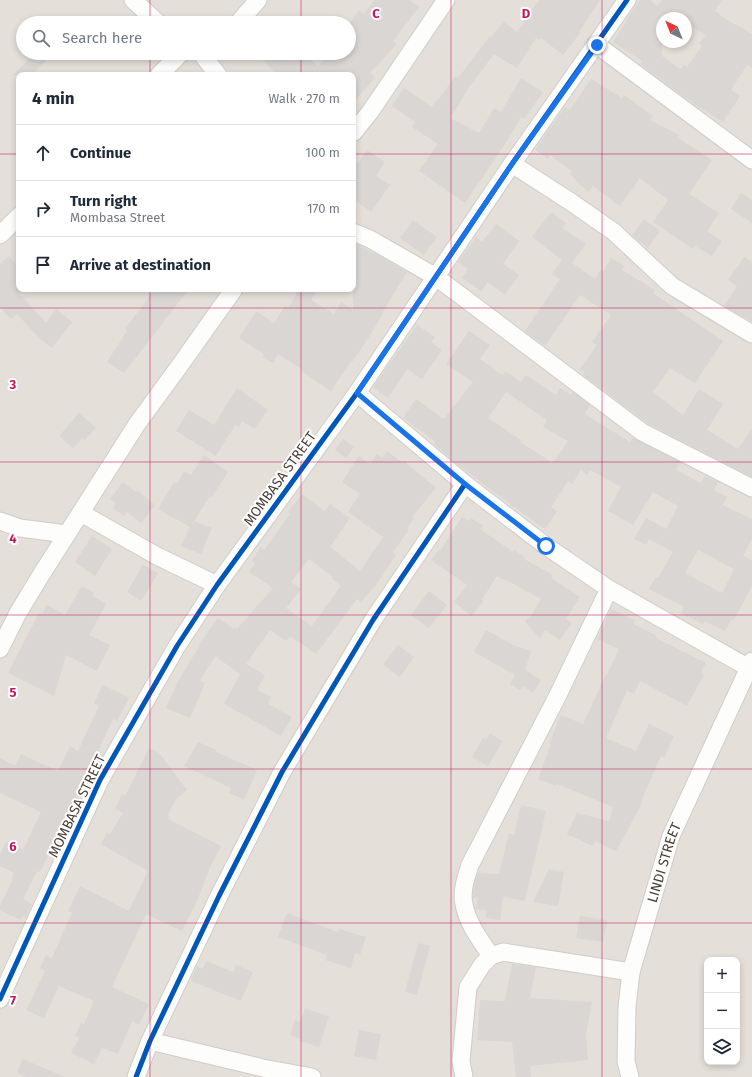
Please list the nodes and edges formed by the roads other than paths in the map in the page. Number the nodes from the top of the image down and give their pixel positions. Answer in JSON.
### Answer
{"nodes":[{"id":1,"x":134,"y":0,"type":"edge"},
{"id":2,"x":258,"y":0,"type":"edge"},
{"id":3,"x":446,"y":0,"type":"edge"},
{"id":4,"x":627,"y":0,"type":"edge"},
{"id":5,"x":151,"y":16,"type":"edge"},
{"id":6,"x":244,"y":16,"type":"edge"},
{"id":7,"x":597,"y":45,"type":"junction"},
{"id":8,"x":174,"y":60,"type":"edge"},
{"id":9,"x":206,"y":60,"type":"edge"},
{"id":10,"x":162,"y":72,"type":"edge"},
{"id":11,"x":216,"y":72,"type":"edge"},
{"id":12,"x":356,"y":129,"type":"edge"},
{"id":13,"x":752,"y":160,"type":"edge"},
{"id":14,"x":512,"y":164,"type":"junction"},
{"id":15,"x":16,"y":219,"type":"edge"},
{"id":16,"x":356,"y":233,"type":"edge"},
{"id":17,"x":0,"y":235,"type":"edge"},
{"id":18,"x":436,"y":277,"type":"junction"},
{"id":19,"x":232,"y":292,"type":"edge"},
{"id":20,"x":752,"y":334,"type":"edge"},
{"id":21,"x":357,"y":393,"type":"junction"},
{"id":22,"x":465,"y":484,"type":"junction"},
{"id":23,"x":752,"y":488,"type":"edge"},
{"id":24,"x":81,"y":513,"type":"junction"},
{"id":25,"x":0,"y":520,"type":"edge"},
{"id":26,"x":66,"y":534,"type":"junction"},
{"id":27,"x":217,"y":585,"type":"junction"},
{"id":28,"x":609,"y":589,"type":"junction"},
{"id":29,"x":0,"y":649,"type":"edge"},
{"id":30,"x":750,"y":664,"type":"edge"},
{"id":31,"x":491,"y":956,"type":"junction"},
{"id":32,"x":631,"y":972,"type":"junction"},
{"id":33,"x":0,"y":1000,"type":"edge"},
{"id":34,"x":150,"y":1041,"type":"junction"},
{"id":35,"x":136,"y":1077,"type":"edge"},
{"id":36,"x":312,"y":1077,"type":"edge"},
{"id":37,"x":464,"y":1077,"type":"edge"},
{"id":38,"x":630,"y":1077,"type":"edge"}],
"edges":[{"from":1,"to":5,"type":"street"},
{"from":2,"to":6,"type":"street"},
{"from":3,"to":12,"type":"street"},
{"from":4,"to":7,"type":"street","name":"MOMBASA STREET"},
{"from":7,"to":13,"type":"street"},
{"from":7,"to":14,"type":"street","name":"MOMBASA STREET"},
{"from":8,"to":10,"type":"street"},
{"from":9,"to":11,"type":"street"},
{"from":14,"to":18,"type":"street","name":"MOMBASA STREET"},
{"from":14,"to":20,"type":"street"},
{"from":15,"to":17,"type":"street"},
{"from":16,"to":18,"type":"street"},
{"from":18,"to":21,"type":"street","name":"MOMBASA STREET"},
{"from":18,"to":23,"type":"street"},
{"from":19,"to":24,"type":"street"},
{"from":21,"to":22,"type":"street"},
{"from":21,"to":27,"type":"street","name":"MOMBASA STREET"},
{"from":22,"to":28,"type":"street"},
{"from":22,"to":34,"type":"street"},
{"from":24,"to":26,"type":"street"},
{"from":24,"to":27,"type":"street"},
{"from":25,"to":26,"type":"street"},
{"from":26,"to":29,"type":"street"},
{"from":27,"to":33,"type":"street","name":"MOMBASA STREET"},
{"from":28,"to":30,"type":"street"},
{"from":28,"to":31,"type":"street"},
{"from":30,"to":32,"type":"street","name":"LINDI STREET"},
{"from":31,"to":32,"type":"street"},
{"from":31,"to":37,"type":"street"},
{"from":32,"to":38,"type":"street","name":"LINDI STREET"},
{"from":34,"to":35,"type":"street"},
{"from":34,"to":36,"type":"street"}]}
